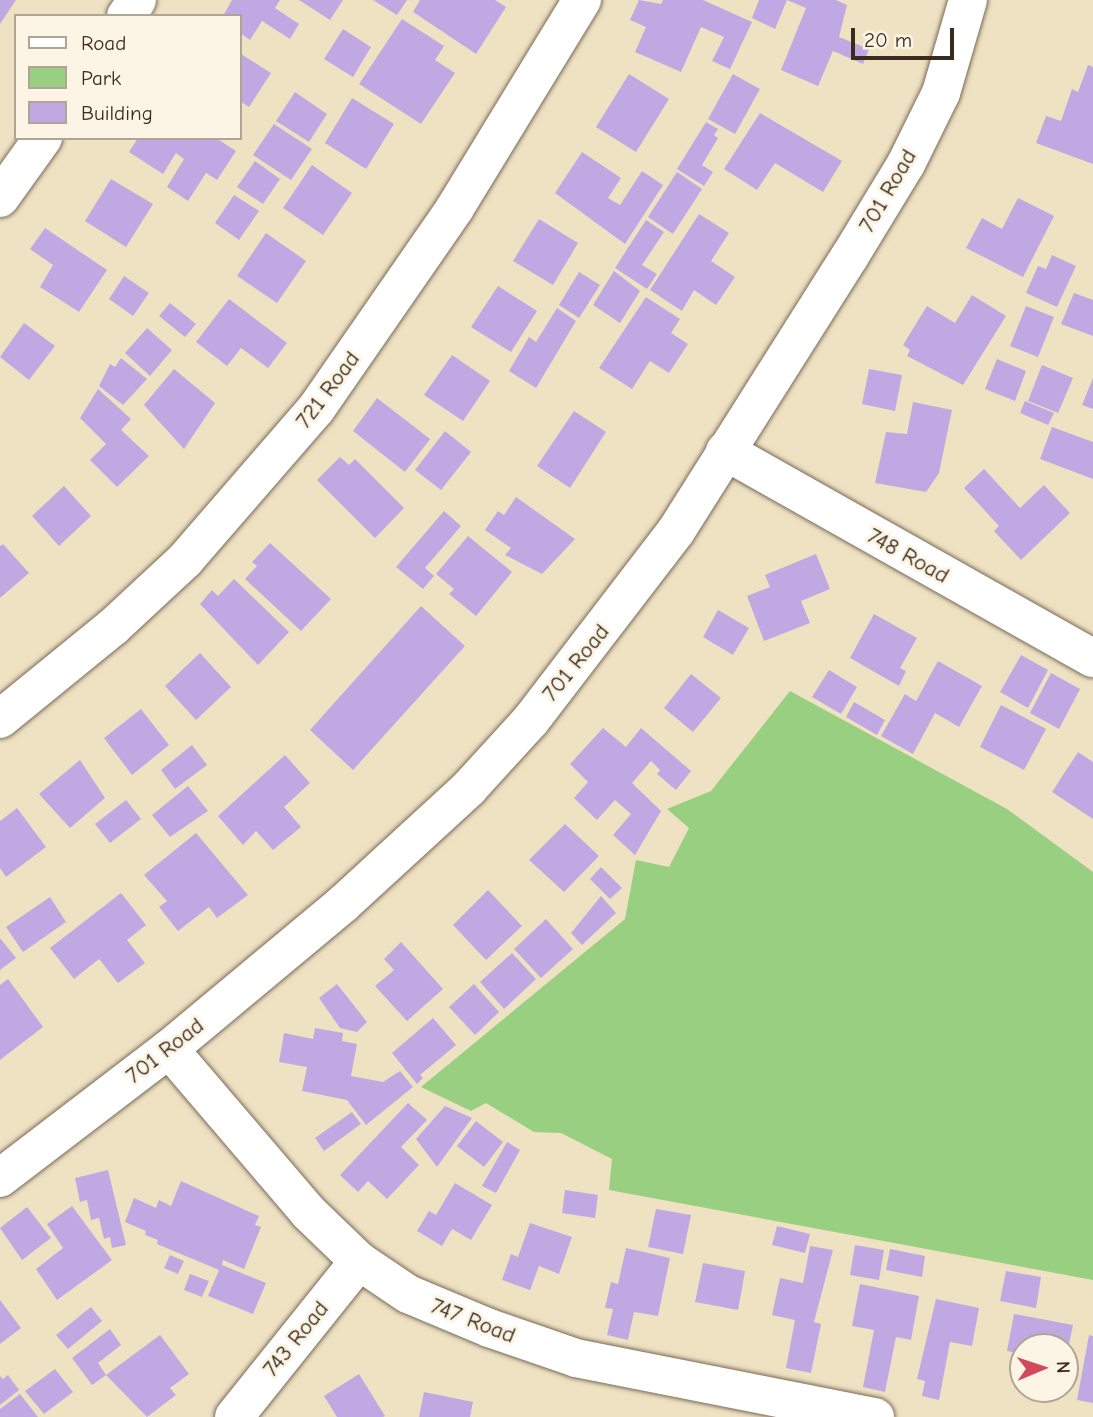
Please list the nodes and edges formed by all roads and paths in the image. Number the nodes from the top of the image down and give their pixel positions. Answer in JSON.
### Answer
{"nodes":[{"id":1,"x":582,"y":0,"type":"edge"},
{"id":2,"x":968,"y":0,"type":"edge"},
{"id":3,"x":42,"y":140,"type":"edge"},
{"id":4,"x":0,"y":198,"type":"edge"},
{"id":5,"x":725,"y":451,"type":"junction"},
{"id":6,"x":1093,"y":659,"type":"edge"},
{"id":7,"x":0,"y":719,"type":"edge"},
{"id":8,"x":169,"y":1049,"type":"junction"},
{"id":9,"x":0,"y":1178,"type":"edge"},
{"id":10,"x":359,"y":1261,"type":"junction"},
{"id":11,"x":234,"y":1417,"type":"edge"},
{"id":12,"x":875,"y":1417,"type":"edge"}],
"edges":[{"from":1,"to":7,"type":"street","name":"721 Road"},
{"from":2,"to":5,"type":"street","name":"701 Road"},
{"from":3,"to":4,"type":"street"},
{"from":5,"to":6,"type":"street","name":"748 Road"},
{"from":5,"to":8,"type":"street","name":"701 Road"},
{"from":8,"to":9,"type":"street","name":"701 Road"},
{"from":8,"to":10,"type":"street","name":"747 Road"},
{"from":10,"to":11,"type":"street","name":"743 Road"},
{"from":10,"to":12,"type":"street","name":"747 Road"}]}
